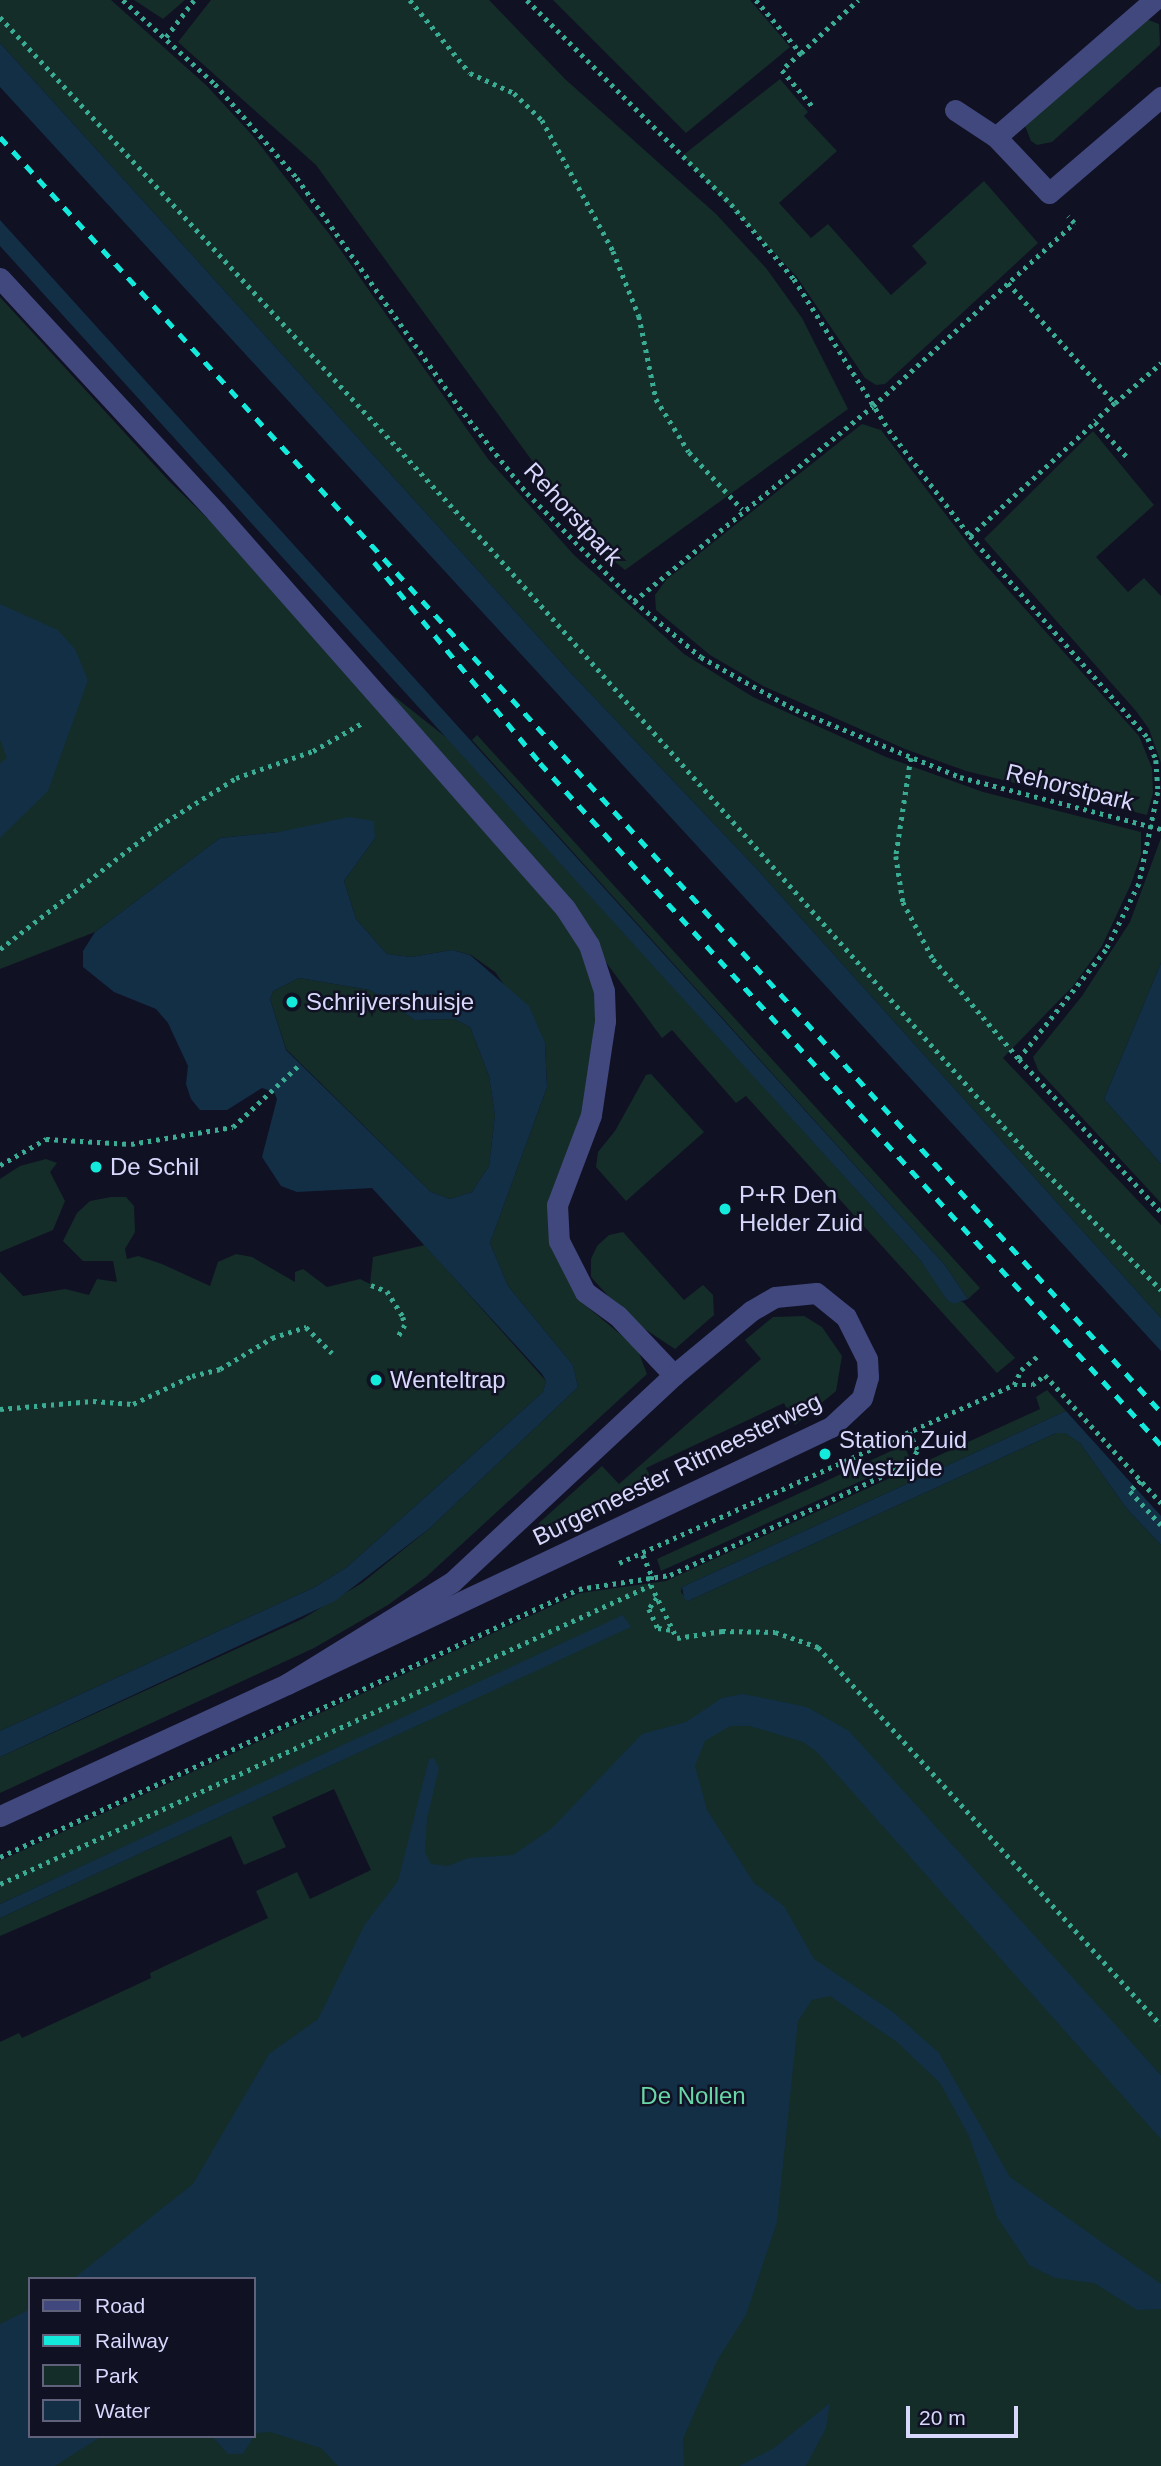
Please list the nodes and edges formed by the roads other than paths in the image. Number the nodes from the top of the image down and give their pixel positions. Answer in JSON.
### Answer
{"nodes":[{"id":1,"x":1154,"y":0,"type":"edge"},
{"id":2,"x":1161,"y":97,"type":"edge"},
{"id":3,"x":955,"y":110,"type":"dead end"},
{"id":4,"x":996,"y":136,"type":"junction"},
{"id":5,"x":0,"y":278,"type":"edge"},
{"id":6,"x":674,"y":1376,"type":"junction"},
{"id":7,"x":287,"y":1684,"type":"junction"},
{"id":8,"x":0,"y":1816,"type":"edge"}],
"edges":[{"from":1,"to":4,"type":"street"},
{"from":2,"to":4,"type":"street"},
{"from":3,"to":4,"type":"street"},
{"from":5,"to":6,"type":"street"},
{"from":6,"to":7,"type":"street","name":"Burgemeester Ritmeesterweg"},
{"from":6,"to":7,"type":"street","name":"Burgemeester Ritmeesterweg"},
{"from":7,"to":8,"type":"street","name":"Burgemeester Ritmeesterweg"}]}
